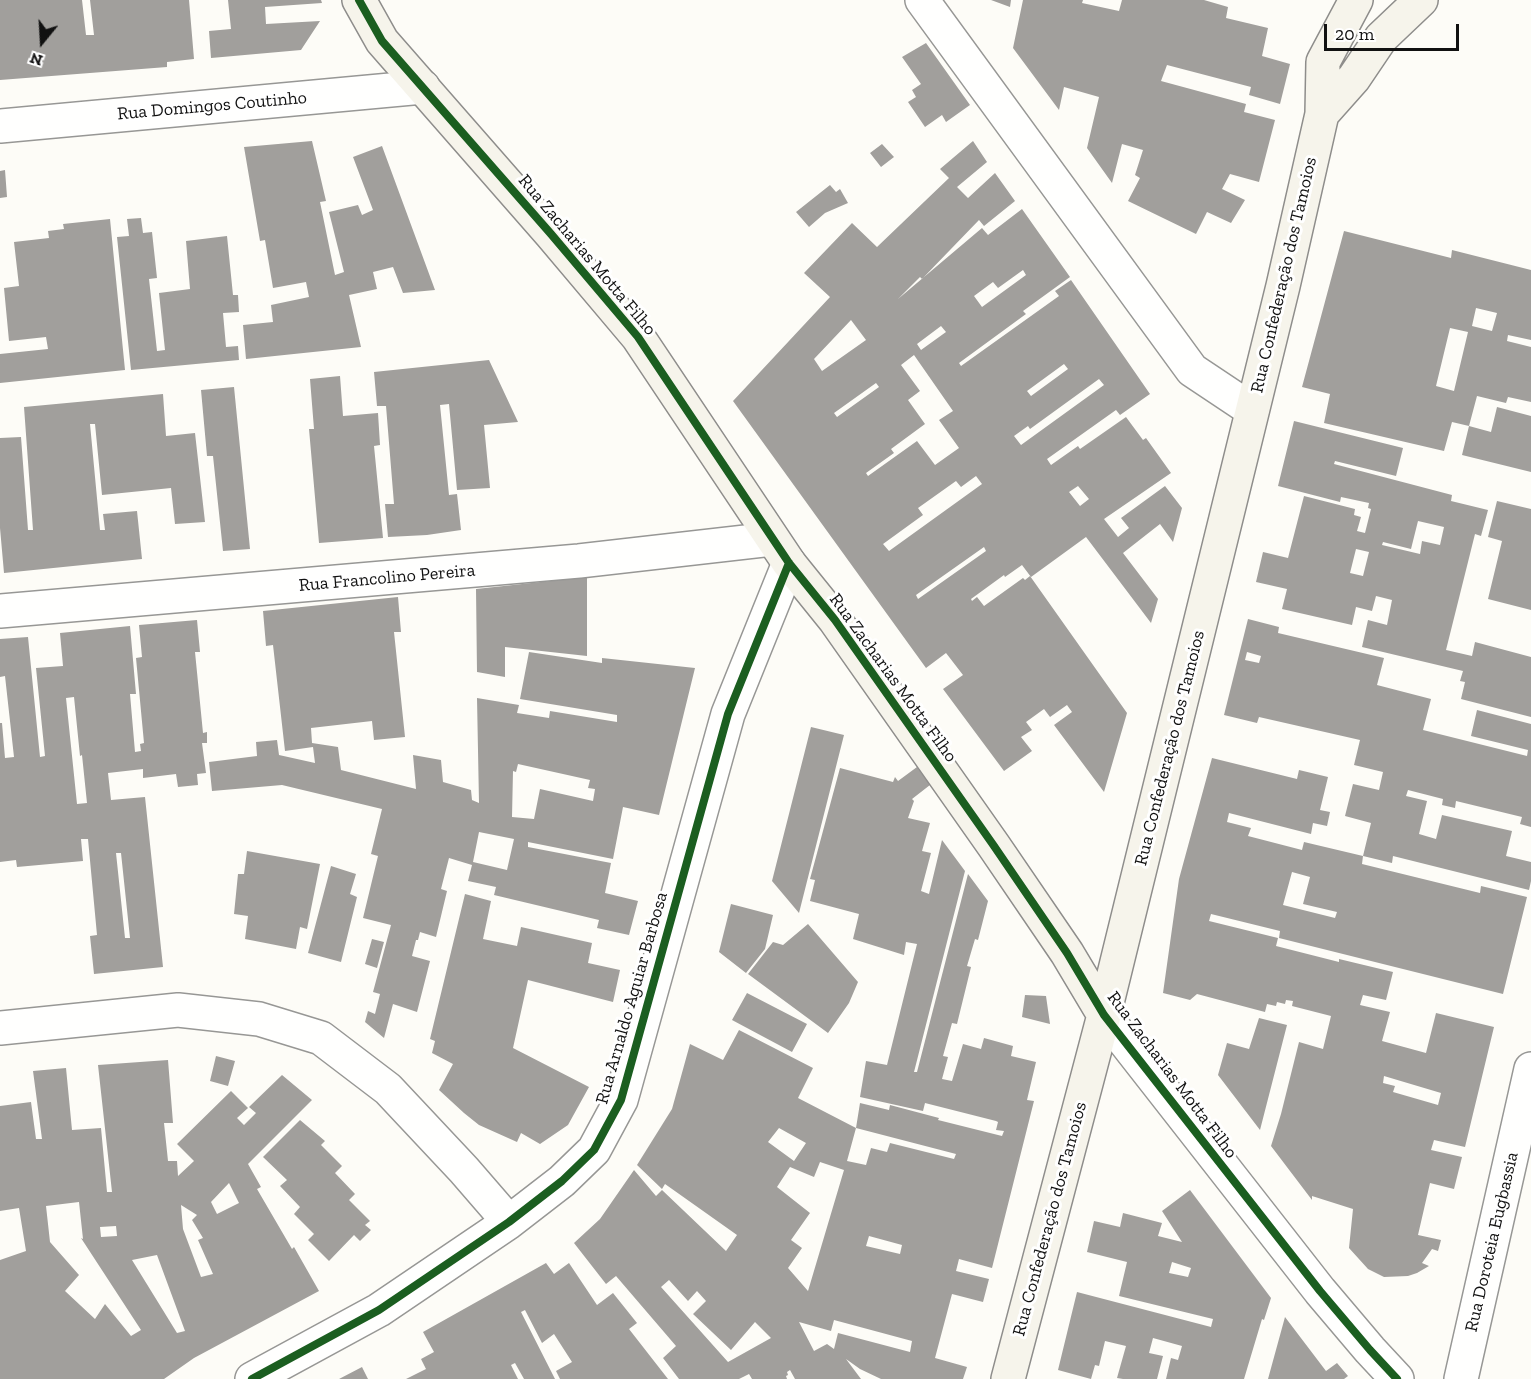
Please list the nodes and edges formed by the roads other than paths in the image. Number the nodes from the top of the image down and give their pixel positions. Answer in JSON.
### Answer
{"nodes":[{"id":1,"x":359,"y":0,"type":"edge"},
{"id":2,"x":922,"y":0,"type":"edge"},
{"id":3,"x":1356,"y":0,"type":"edge"},
{"id":4,"x":1421,"y":0,"type":"edge"},
{"id":5,"x":423,"y":87,"type":"junction"},
{"id":6,"x":1322,"y":114,"type":"junction"},
{"id":7,"x":0,"y":126,"type":"edge"},
{"id":8,"x":1252,"y":410,"type":"junction"},
{"id":9,"x":781,"y":551,"type":"junction"},
{"id":10,"x":0,"y":611,"type":"edge"},
{"id":11,"x":1104,"y":1015,"type":"junction"},
{"id":12,"x":0,"y":1028,"type":"edge"},
{"id":13,"x":1531,"y":1069,"type":"edge"},
{"id":14,"x":509,"y":1222,"type":"junction"},
{"id":15,"x":252,"y":1379,"type":"edge"},
{"id":16,"x":1008,"y":1379,"type":"edge"},
{"id":17,"x":1397,"y":1379,"type":"edge"},
{"id":18,"x":1461,"y":1379,"type":"edge"}],
"edges":[{"from":1,"to":5,"type":"main road","name":"Rua Zacharias Motta Filho"},
{"from":2,"to":8,"type":"street"},
{"from":3,"to":6,"type":"main road","name":"Rua Confederação dos Tamoios"},
{"from":4,"to":6,"type":"main road","name":"Rua Confederação dos Tamoios"},
{"from":5,"to":7,"type":"street","name":"Rua Domingos Coutinho"},
{"from":5,"to":9,"type":"main road","name":"Rua Zacharias Motta Filho"},
{"from":6,"to":8,"type":"main road","name":"Rua Confederação dos Tamoios"},
{"from":8,"to":11,"type":"main road","name":"Rua Confederação dos Tamoios"},
{"from":9,"to":10,"type":"street","name":"Rua Francolino Pereira"},
{"from":9,"to":11,"type":"main road","name":"Rua Zacharias Motta Filho"},
{"from":9,"to":14,"type":"street","name":"Rua Arnaldo Aguiar Barbosa"},
{"from":11,"to":16,"type":"main road","name":"Rua Confederação dos Tamoios"},
{"from":11,"to":17,"type":"street","name":"Rua Zacharias Motta Filho"},
{"from":12,"to":14,"type":"street"},
{"from":13,"to":18,"type":"street","name":"Rua Doroteia Eugbassia"},
{"from":14,"to":15,"type":"street","name":"Rua Arnaldo Aguiar Barbosa"}]}
